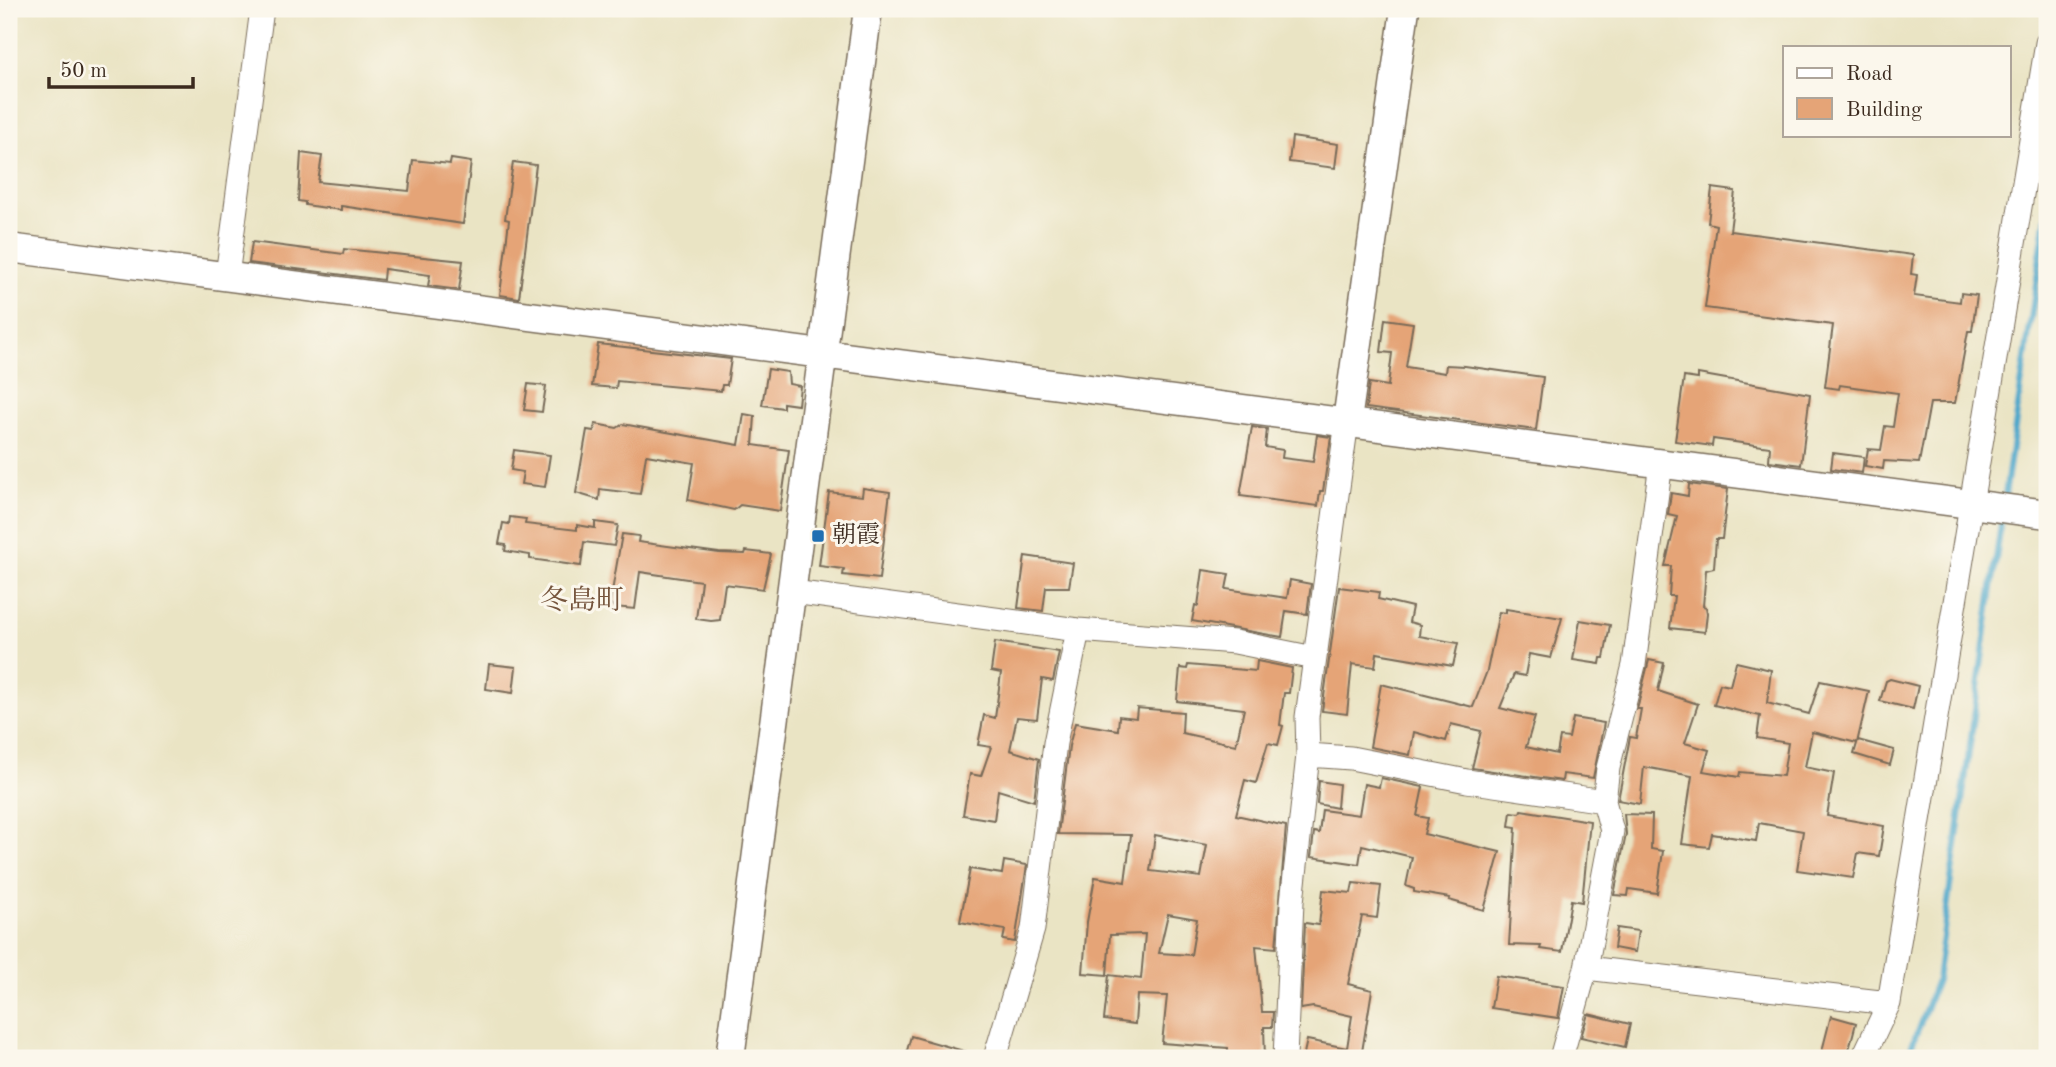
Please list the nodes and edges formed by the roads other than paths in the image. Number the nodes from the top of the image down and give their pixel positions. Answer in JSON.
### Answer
{"nodes":[{"id":1,"x":262,"y":9,"type":"edge"},
{"id":2,"x":868,"y":9,"type":"edge"},
{"id":3,"x":1405,"y":9,"type":"edge"},
{"id":4,"x":2047,"y":43,"type":"edge"},
{"id":5,"x":9,"y":248,"type":"edge"},
{"id":6,"x":227,"y":276,"type":"junction"},
{"id":7,"x":824,"y":355,"type":"junction"},
{"id":8,"x":1347,"y":421,"type":"junction"},
{"id":9,"x":1661,"y":463,"type":"junction"},
{"id":10,"x":1986,"y":505,"type":"junction"},
{"id":11,"x":2047,"y":514,"type":"edge"},
{"id":12,"x":793,"y":592,"type":"junction"},
{"id":13,"x":1078,"y":630,"type":"junction"},
{"id":14,"x":1314,"y":658,"type":"junction"},
{"id":15,"x":1308,"y":755,"type":"junction"},
{"id":16,"x":1604,"y":801,"type":"junction"},
{"id":17,"x":1586,"y":968,"type":"junction"},
{"id":18,"x":1889,"y":1003,"type":"junction"},
{"id":19,"x":730,"y":1058,"type":"edge"},
{"id":20,"x":995,"y":1058,"type":"edge"},
{"id":21,"x":1285,"y":1058,"type":"edge"},
{"id":22,"x":1560,"y":1058,"type":"edge"},
{"id":23,"x":1863,"y":1058,"type":"edge"}],
"edges":[{"from":1,"to":6,"type":"street"},
{"from":2,"to":7,"type":"street"},
{"from":3,"to":8,"type":"street"},
{"from":4,"to":10,"type":"street"},
{"from":5,"to":6,"type":"street"},
{"from":6,"to":7,"type":"street"},
{"from":7,"to":8,"type":"street"},
{"from":7,"to":12,"type":"street"},
{"from":8,"to":9,"type":"street"},
{"from":8,"to":14,"type":"street"},
{"from":9,"to":10,"type":"street"},
{"from":9,"to":16,"type":"street"},
{"from":10,"to":11,"type":"street"},
{"from":10,"to":18,"type":"street"},
{"from":12,"to":13,"type":"street"},
{"from":12,"to":19,"type":"street"},
{"from":13,"to":14,"type":"street"},
{"from":13,"to":20,"type":"street"},
{"from":14,"to":15,"type":"street"},
{"from":15,"to":16,"type":"street"},
{"from":15,"to":21,"type":"street"},
{"from":16,"to":17,"type":"street"},
{"from":17,"to":18,"type":"street"},
{"from":17,"to":22,"type":"street"},
{"from":18,"to":23,"type":"street"}]}
